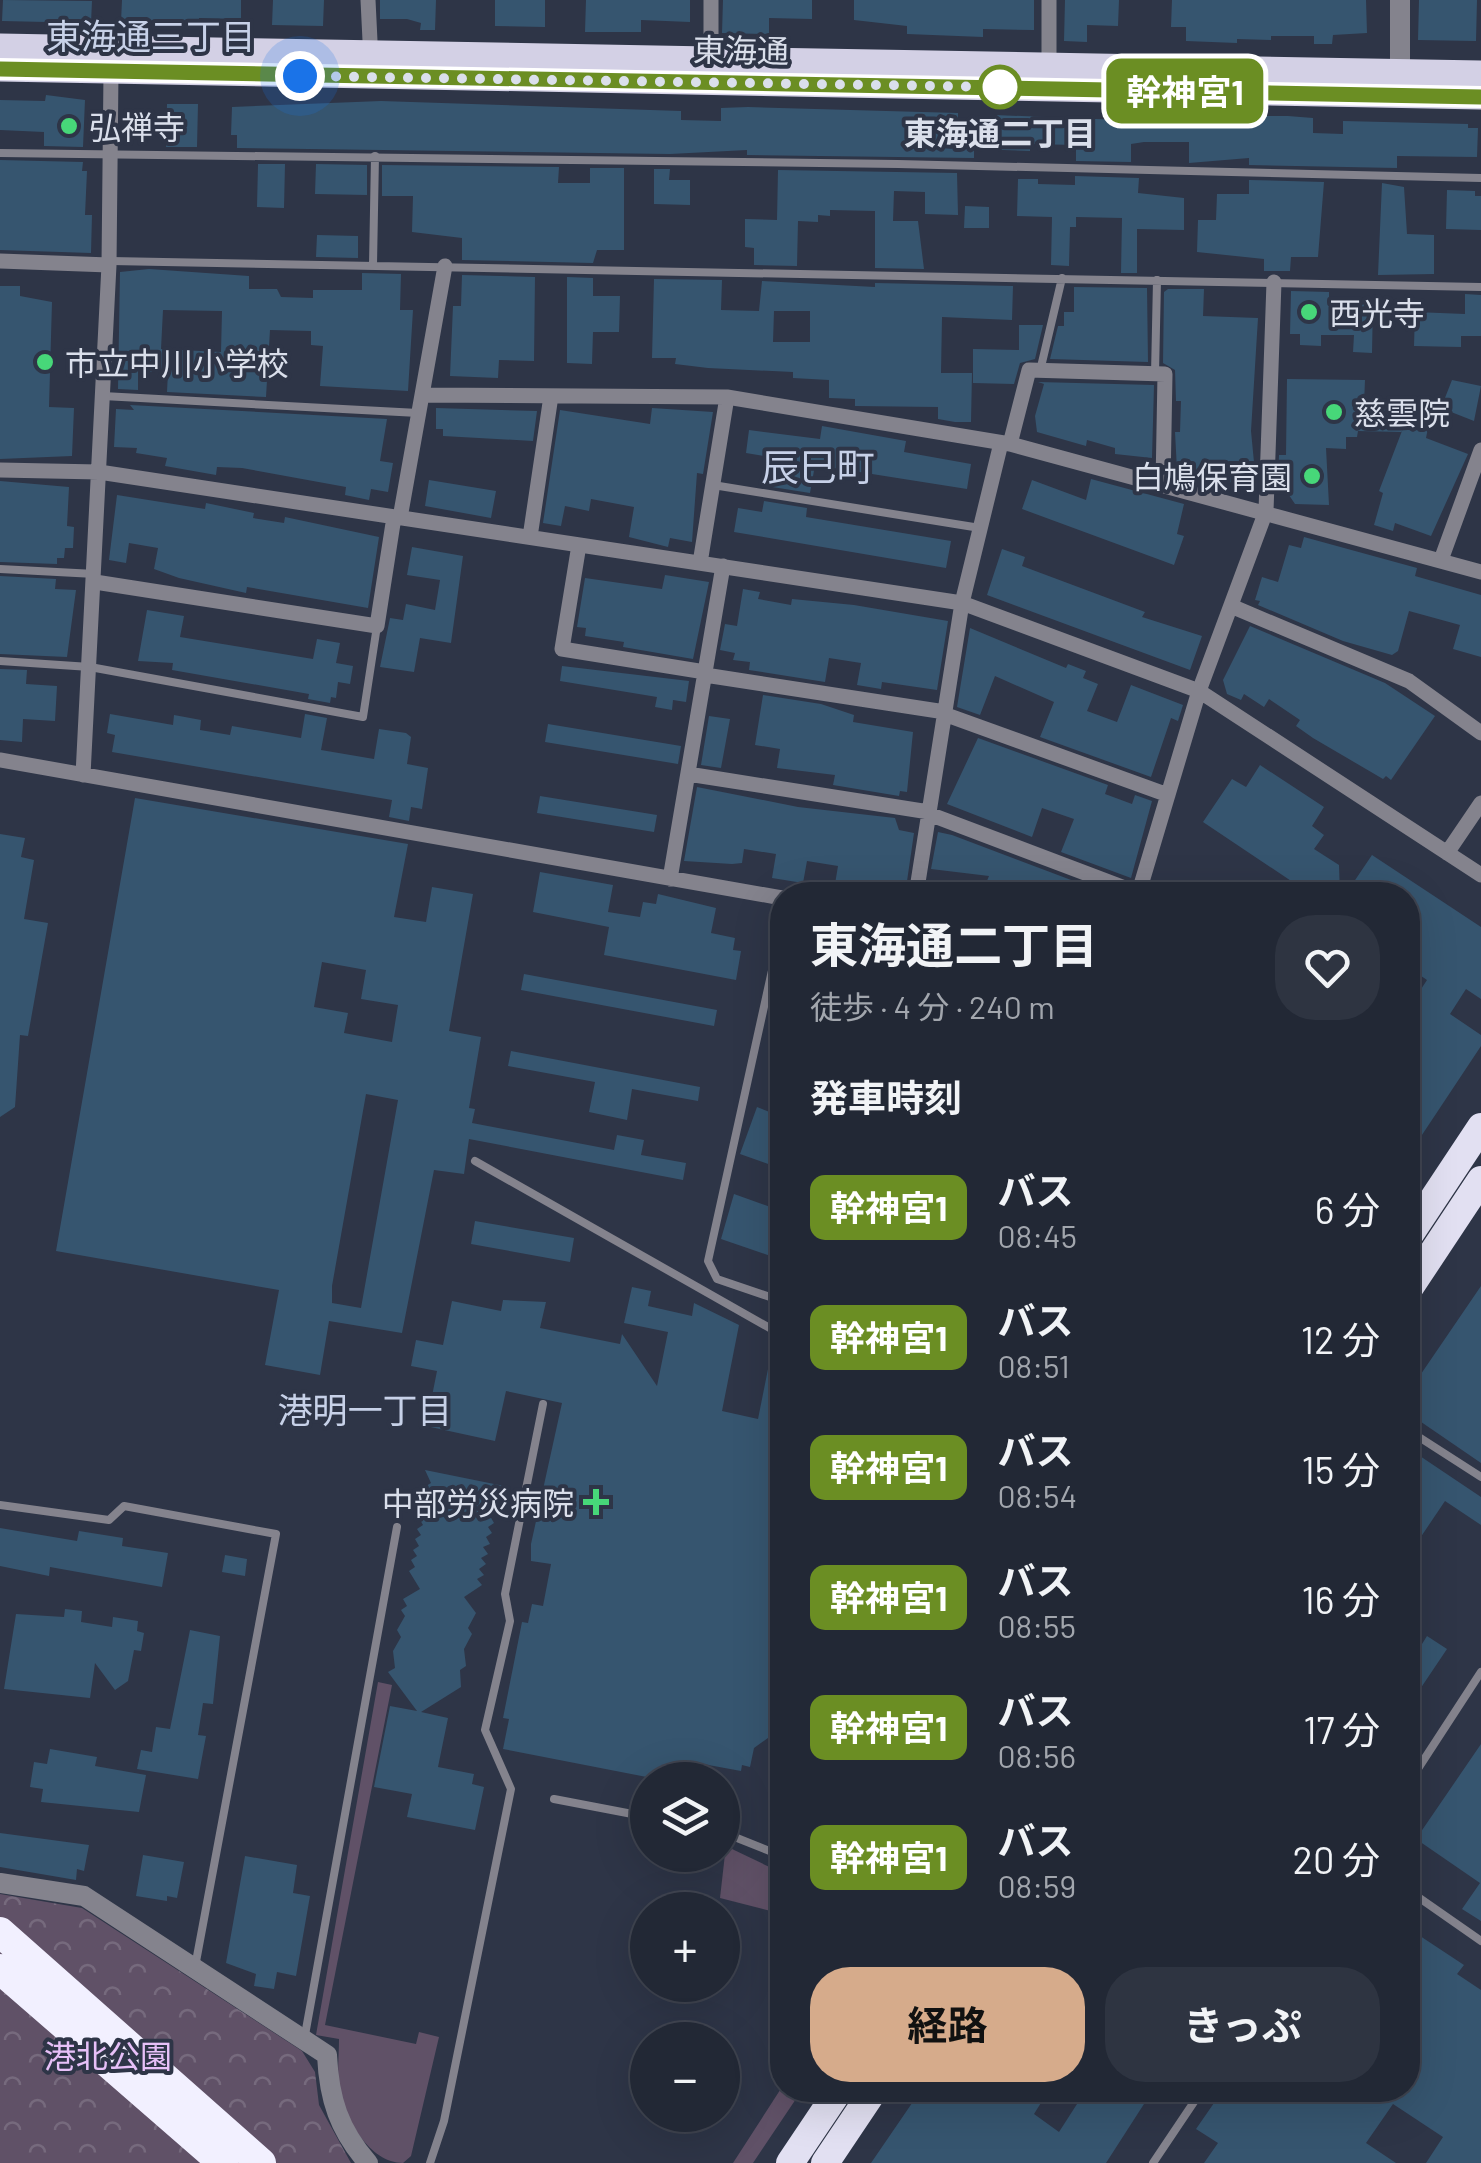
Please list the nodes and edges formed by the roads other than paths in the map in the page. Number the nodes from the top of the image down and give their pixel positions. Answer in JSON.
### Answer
{"nodes":[{"id":1,"x":368,"y":0,"type":"edge"},
{"id":2,"x":710,"y":0,"type":"edge"},
{"id":3,"x":1050,"y":0,"type":"edge"},
{"id":4,"x":1400,"y":0,"type":"edge"},
{"id":5,"x":0,"y":46,"type":"edge"},
{"id":6,"x":372,"y":65,"type":"junction"},
{"id":7,"x":1049,"y":65,"type":"junction"},
{"id":8,"x":0,"y":70,"type":"edge"},
{"id":9,"x":710,"y":70,"type":"junction"},
{"id":10,"x":111,"y":72,"type":"junction"},
{"id":11,"x":1481,"y":73,"type":"edge"},
{"id":12,"x":1400,"y":83,"type":"junction"},
{"id":13,"x":1481,"y":96,"type":"edge"},
{"id":14,"x":0,"y":153,"type":"edge"},
{"id":15,"x":110,"y":156,"type":"junction"},
{"id":16,"x":375,"y":156,"type":"junction"},
{"id":17,"x":1481,"y":178,"type":"edge"},
{"id":18,"x":0,"y":260,"type":"edge"},
{"id":19,"x":110,"y":263,"type":"junction"},
{"id":20,"x":373,"y":265,"type":"junction"},
{"id":21,"x":445,"y":266,"type":"junction"},
{"id":22,"x":1062,"y":278,"type":"junction"},
{"id":23,"x":1157,"y":280,"type":"junction"},
{"id":24,"x":1274,"y":282,"type":"junction"},
{"id":25,"x":1481,"y":287,"type":"edge"},
{"id":26,"x":1040,"y":371,"type":"junction"},
{"id":27,"x":1155,"y":374,"type":"junction"},
{"id":28,"x":422,"y":395,"type":"junction"},
{"id":29,"x":103,"y":396,"type":"junction"},
{"id":30,"x":551,"y":396,"type":"junction"},
{"id":31,"x":727,"y":397,"type":"junction"},
{"id":32,"x":419,"y":414,"type":"junction"},
{"id":33,"x":1005,"y":444,"type":"junction"},
{"id":34,"x":1480,"y":459,"type":"edge"},
{"id":35,"x":0,"y":470,"type":"edge"},
{"id":36,"x":99,"y":472,"type":"junction"},
{"id":37,"x":713,"y":485,"type":"junction"},
{"id":38,"x":1162,"y":485,"type":"junction"},
{"id":39,"x":1266,"y":511,"type":"junction"},
{"id":40,"x":397,"y":517,"type":"junction"},
{"id":41,"x":980,"y":528,"type":"junction"},
{"id":42,"x":530,"y":537,"type":"junction"},
{"id":43,"x":578,"y":544,"type":"junction"},
{"id":44,"x":1440,"y":560,"type":"junction"},
{"id":45,"x":700,"y":563,"type":"junction"},
{"id":46,"x":723,"y":566,"type":"junction"},
{"id":47,"x":0,"y":569,"type":"edge"},
{"id":48,"x":1481,"y":572,"type":"edge"},
{"id":49,"x":95,"y":578,"type":"junction"},
{"id":50,"x":962,"y":603,"type":"junction"},
{"id":51,"x":1231,"y":606,"type":"junction"},
{"id":52,"x":377,"y":626,"type":"junction"},
{"id":53,"x":0,"y":661,"type":"edge"},
{"id":54,"x":90,"y":667,"type":"junction"},
{"id":55,"x":705,"y":674,"type":"junction"},
{"id":56,"x":1199,"y":691,"type":"junction"},
{"id":57,"x":944,"y":713,"type":"junction"},
{"id":58,"x":1481,"y":733,"type":"edge"},
{"id":59,"x":0,"y":760,"type":"edge"},
{"id":60,"x":688,"y":774,"type":"junction"},
{"id":61,"x":83,"y":775,"type":"junction"},
{"id":62,"x":1168,"y":795,"type":"junction"},
{"id":63,"x":1481,"y":803,"type":"edge"},
{"id":64,"x":929,"y":813,"type":"junction"},
{"id":65,"x":1447,"y":853,"type":"junction"},
{"id":66,"x":1481,"y":875,"type":"edge"},
{"id":67,"x":670,"y":879,"type":"junction"},
{"id":68,"x":918,"y":882,"type":"edge"},
{"id":69,"x":1107,"y":882,"type":"edge"},
{"id":70,"x":1142,"y":882,"type":"edge"},
{"id":71,"x":770,"y":896,"type":"edge"},
{"id":72,"x":770,"y":979,"type":"edge"},
{"id":73,"x":1481,"y":1127,"type":"edge"},
{"id":74,"x":475,"y":1161,"type":"dead end"},
{"id":75,"x":1481,"y":1180,"type":"edge"},
{"id":76,"x":1420,"y":1219,"type":"edge"},
{"id":77,"x":1420,"y":1272,"type":"edge"},
{"id":78,"x":770,"y":1297,"type":"edge"},
{"id":79,"x":770,"y":1328,"type":"edge"},
{"id":80,"x":542,"y":1404,"type":"dead end"},
{"id":81,"x":1420,"y":1438,"type":"edge"},
{"id":82,"x":1481,"y":1477,"type":"edge"},
{"id":83,"x":0,"y":1505,"type":"edge"},
{"id":84,"x":398,"y":1528,"type":"dead end"},
{"id":85,"x":1481,"y":1672,"type":"edge"},
{"id":86,"x":1420,"y":1766,"type":"edge"},
{"id":87,"x":554,"y":1799,"type":"dead end"},
{"id":88,"x":630,"y":1814,"type":"edge"},
{"id":89,"x":740,"y":1839,"type":"edge"},
{"id":90,"x":770,"y":1851,"type":"edge"},
{"id":91,"x":0,"y":1882,"type":"edge"},
{"id":92,"x":1420,"y":1898,"type":"edge"},
{"id":93,"x":0,"y":1932,"type":"edge"},
{"id":94,"x":1481,"y":1941,"type":"edge"},
{"id":95,"x":195,"y":1968,"type":"junction"},
{"id":96,"x":0,"y":1969,"type":"edge"},
{"id":97,"x":304,"y":2039,"type":"junction"},
{"id":98,"x":831,"y":2102,"type":"edge"},
{"id":99,"x":866,"y":2102,"type":"edge"},
{"id":100,"x":1194,"y":2102,"type":"edge"},
{"id":101,"x":223,"y":2163,"type":"edge"},
{"id":102,"x":262,"y":2163,"type":"edge"},
{"id":103,"x":368,"y":2163,"type":"edge"},
{"id":104,"x":430,"y":2163,"type":"edge"},
{"id":105,"x":790,"y":2163,"type":"edge"},
{"id":106,"x":825,"y":2163,"type":"edge"},
{"id":107,"x":1153,"y":2163,"type":"edge"}],
"edges":[{"from":1,"to":6,"type":"street"},
{"from":2,"to":9,"type":"street"},
{"from":3,"to":7,"type":"street"},
{"from":4,"to":12,"type":"street"},
{"from":5,"to":6,"type":"main road","name":"東海通"},
{"from":6,"to":9,"type":"main road","name":"東海通"},
{"from":6,"to":10,"type":"main road","name":"東海通"},
{"from":7,"to":9,"type":"main road","name":"東海通"},
{"from":7,"to":12,"type":"main road","name":"東海通"},
{"from":8,"to":10,"type":"main road","name":"東海通"},
{"from":9,"to":12,"type":"main road","name":"東海通"},
{"from":10,"to":15,"type":"street"},
{"from":11,"to":12,"type":"main road","name":"東海通"},
{"from":12,"to":13,"type":"main road","name":"東海通"},
{"from":14,"to":15,"type":"lane"},
{"from":15,"to":16,"type":"lane"},
{"from":15,"to":19,"type":"street"},
{"from":16,"to":17,"type":"lane"},
{"from":16,"to":20,"type":"lane"},
{"from":18,"to":19,"type":"street"},
{"from":19,"to":20,"type":"lane"},
{"from":19,"to":29,"type":"street"},
{"from":20,"to":21,"type":"lane"},
{"from":21,"to":22,"type":"lane"},
{"from":21,"to":28,"type":"street"},
{"from":22,"to":23,"type":"lane"},
{"from":22,"to":26,"type":"lane"},
{"from":23,"to":24,"type":"lane"},
{"from":23,"to":27,"type":"lane"},
{"from":24,"to":25,"type":"lane"},
{"from":24,"to":39,"type":"street"},
{"from":26,"to":27,"type":"street"},
{"from":26,"to":33,"type":"street"},
{"from":27,"to":38,"type":"street"},
{"from":28,"to":30,"type":"street"},
{"from":28,"to":32,"type":"street"},
{"from":29,"to":32,"type":"lane"},
{"from":29,"to":36,"type":"street"},
{"from":30,"to":31,"type":"street"},
{"from":30,"to":42,"type":"street"},
{"from":31,"to":33,"type":"street"},
{"from":31,"to":37,"type":"street"},
{"from":32,"to":40,"type":"street"},
{"from":33,"to":38,"type":"street"},
{"from":33,"to":41,"type":"street"},
{"from":34,"to":44,"type":"street"},
{"from":35,"to":36,"type":"street"},
{"from":36,"to":40,"type":"street"},
{"from":36,"to":49,"type":"street"},
{"from":37,"to":41,"type":"lane"},
{"from":37,"to":45,"type":"street"},
{"from":38,"to":39,"type":"street"},
{"from":39,"to":44,"type":"street"},
{"from":39,"to":51,"type":"street"},
{"from":40,"to":42,"type":"street"},
{"from":40,"to":52,"type":"street"},
{"from":41,"to":50,"type":"street"},
{"from":42,"to":43,"type":"street"},
{"from":43,"to":45,"type":"street"},
{"from":43,"to":55,"type":"street"},
{"from":44,"to":48,"type":"street"},
{"from":45,"to":46,"type":"street"},
{"from":46,"to":50,"type":"street"},
{"from":46,"to":55,"type":"street"},
{"from":47,"to":49,"type":"lane"},
{"from":49,"to":52,"type":"street"},
{"from":49,"to":54,"type":"street"},
{"from":50,"to":56,"type":"street"},
{"from":50,"to":57,"type":"street"},
{"from":51,"to":56,"type":"street"},
{"from":51,"to":58,"type":"street"},
{"from":52,"to":54,"type":"lane"},
{"from":53,"to":54,"type":"lane"},
{"from":54,"to":61,"type":"street"},
{"from":55,"to":57,"type":"street"},
{"from":55,"to":60,"type":"street"},
{"from":56,"to":62,"type":"street"},
{"from":56,"to":65,"type":"street"},
{"from":57,"to":62,"type":"street"},
{"from":57,"to":64,"type":"street"},
{"from":59,"to":61,"type":"street"},
{"from":60,"to":64,"type":"street"},
{"from":60,"to":67,"type":"street"},
{"from":61,"to":67,"type":"street"},
{"from":62,"to":70,"type":"street"},
{"from":63,"to":65,"type":"street"},
{"from":64,"to":68,"type":"street"},
{"from":64,"to":69,"type":"street"},
{"from":65,"to":66,"type":"street"},
{"from":67,"to":71,"type":"street"},
{"from":72,"to":78,"type":"lane"},
{"from":73,"to":76,"type":"highway"},
{"from":74,"to":79,"type":"lane"},
{"from":75,"to":77,"type":"highway"},
{"from":80,"to":104,"type":"lane"},
{"from":81,"to":82,"type":"lane"},
{"from":83,"to":95,"type":"lane"},
{"from":84,"to":97,"type":"lane"},
{"from":85,"to":86,"type":"lane"},
{"from":87,"to":88,"type":"lane"},
{"from":89,"to":90,"type":"lane"},
{"from":91,"to":95,"type":"street"},
{"from":92,"to":94,"type":"lane"},
{"from":93,"to":102,"type":"highway"},
{"from":95,"to":97,"type":"street"},
{"from":96,"to":101,"type":"highway"},
{"from":97,"to":103,"type":"street"},
{"from":98,"to":105,"type":"highway"},
{"from":99,"to":106,"type":"highway"},
{"from":100,"to":107,"type":"lane"}]}
